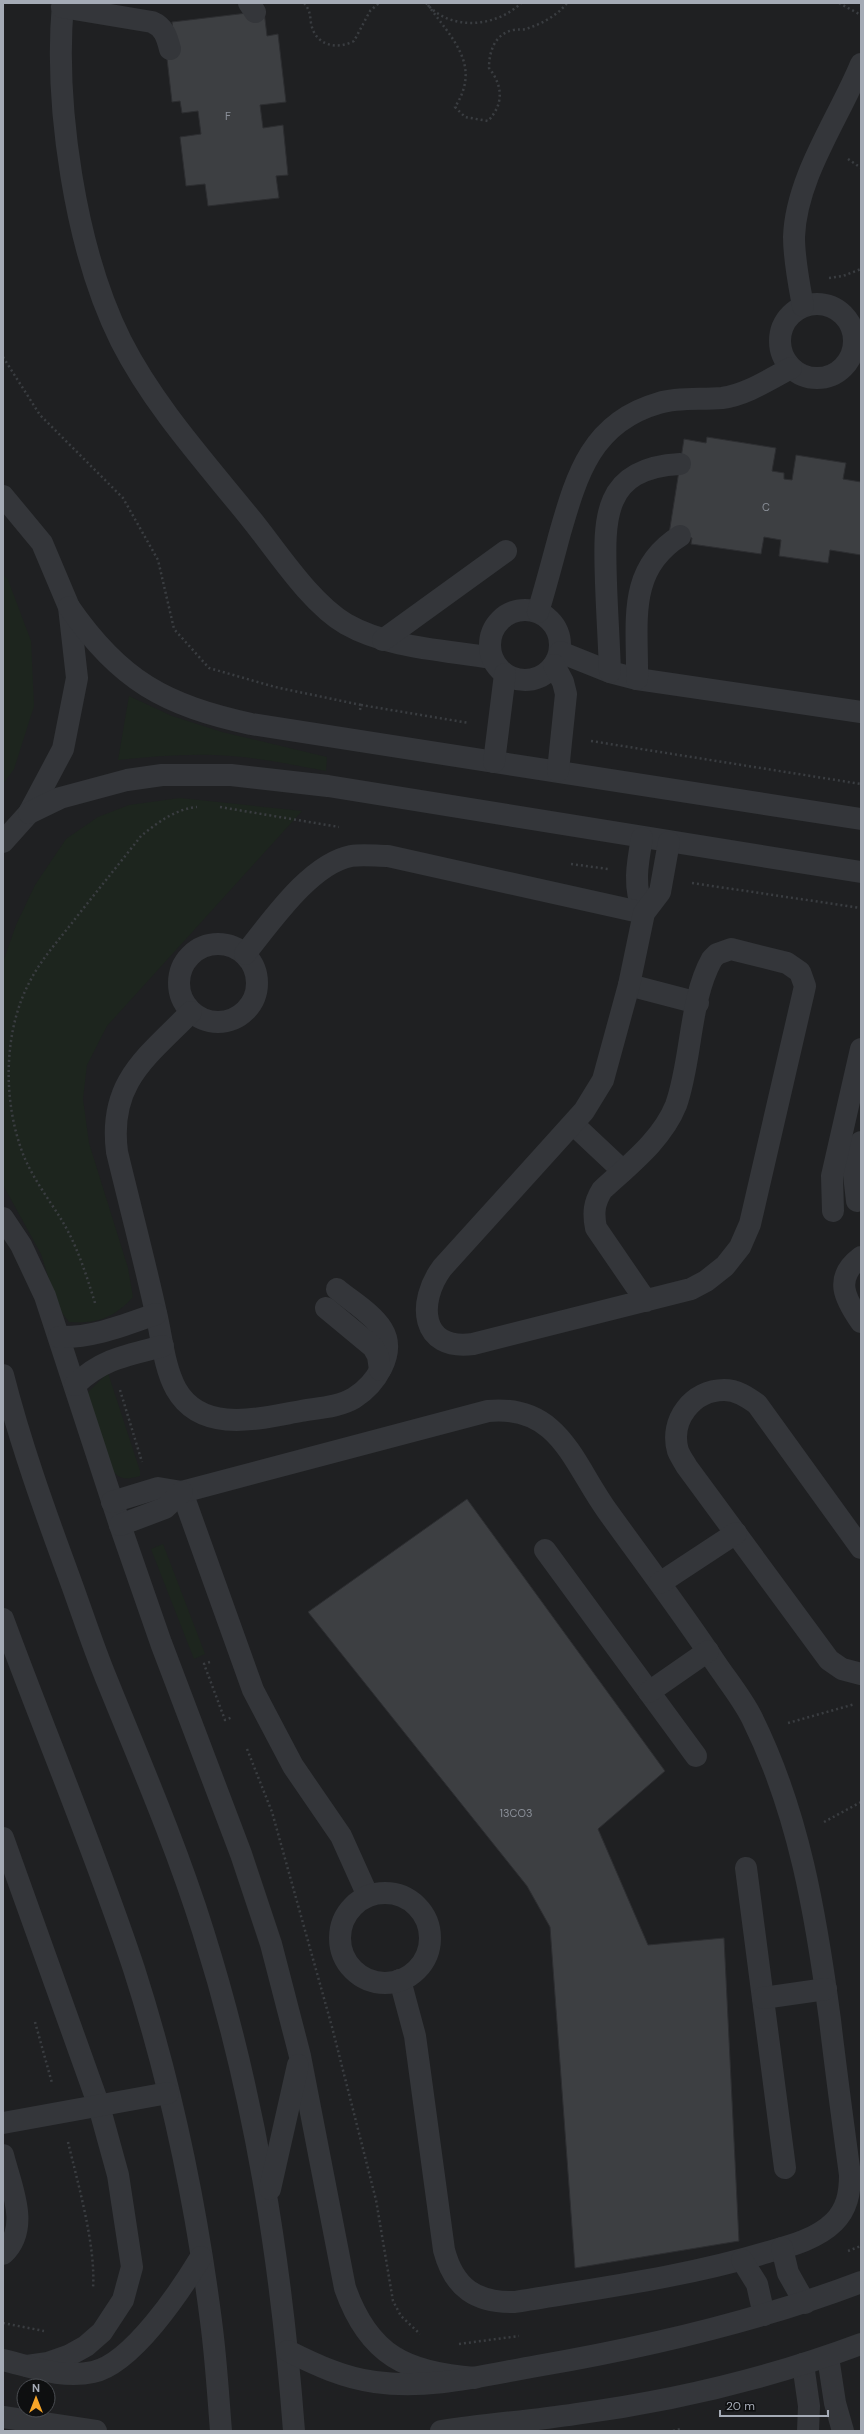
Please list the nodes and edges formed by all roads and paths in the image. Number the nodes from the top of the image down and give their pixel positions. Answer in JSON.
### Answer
{"nodes":[{"id":1,"x":304,"y":3,"type":"edge"},
{"id":2,"x":379,"y":3,"type":"edge"},
{"id":3,"x":521,"y":3,"type":"edge"},
{"id":4,"x":567,"y":3,"type":"edge"},
{"id":5,"x":839,"y":3,"type":"edge"},
{"id":6,"x":427,"y":4,"type":"edge"},
{"id":7,"x":62,"y":5,"type":"edge"},
{"id":8,"x":861,"y":15,"type":"edge"},
{"id":9,"x":170,"y":49,"type":"dead end"},
{"id":10,"x":861,"y":64,"type":"edge"},
{"id":11,"x":856,"y":165,"type":"dead end"},
{"id":12,"x":861,"y":168,"type":"edge"},
{"id":13,"x":803,"y":306,"type":"junction"},
{"id":14,"x":3,"y":356,"type":"edge"},
{"id":15,"x":791,"y":368,"type":"junction"},
{"id":16,"x":680,"y":464,"type":"dead end"},
{"id":17,"x":3,"y":496,"type":"edge"},
{"id":18,"x":680,"y":536,"type":"dead end"},
{"id":19,"x":506,"y":551,"type":"dead end"},
{"id":20,"x":69,"y":607,"type":"junction"},
{"id":21,"x":538,"y":612,"type":"junction"},
{"id":22,"x":383,"y":640,"type":"junction"},
{"id":23,"x":557,"y":658,"type":"junction"},
{"id":24,"x":498,"y":666,"type":"junction"},
{"id":25,"x":610,"y":672,"type":"junction"},
{"id":26,"x":637,"y":679,"type":"junction"},
{"id":27,"x":361,"y":705,"type":"dead end"},
{"id":28,"x":861,"y":712,"type":"edge"},
{"id":29,"x":494,"y":762,"type":"junction"},
{"id":30,"x":558,"y":771,"type":"junction"},
{"id":31,"x":199,"y":807,"type":"dead end"},
{"id":32,"x":217,"y":807,"type":"dead end"},
{"id":33,"x":29,"y":812,"type":"junction"},
{"id":34,"x":861,"y":819,"type":"edge"},
{"id":35,"x":346,"y":828,"type":"dead end"},
{"id":36,"x":642,"y":838,"type":"junction"},
{"id":37,"x":3,"y":842,"type":"edge"},
{"id":38,"x":669,"y":842,"type":"junction"},
{"id":39,"x":565,"y":862,"type":"dead end"},
{"id":40,"x":861,"y":872,"type":"edge"},
{"id":41,"x":636,"y":874,"type":"junction"},
{"id":42,"x":664,"y":879,"type":"junction"},
{"id":43,"x":861,"y":908,"type":"edge"},
{"id":44,"x":644,"y":913,"type":"junction"},
{"id":45,"x":245,"y":954,"type":"junction"},
{"id":46,"x":629,"y":985,"type":"junction"},
{"id":47,"x":698,"y":1003,"type":"junction"},
{"id":48,"x":191,"y":1012,"type":"junction"},
{"id":49,"x":861,"y":1049,"type":"edge"},
{"id":50,"x":573,"y":1124,"type":"junction"},
{"id":51,"x":861,"y":1142,"type":"edge"},
{"id":52,"x":623,"y":1171,"type":"junction"},
{"id":53,"x":857,"y":1201,"type":"dead end"},
{"id":54,"x":833,"y":1210,"type":"dead end"},
{"id":55,"x":3,"y":1218,"type":"edge"},
{"id":56,"x":861,"y":1258,"type":"edge"},
{"id":57,"x":337,"y":1289,"type":"dead end"},
{"id":58,"x":646,"y":1301,"type":"junction"},
{"id":59,"x":326,"y":1308,"type":"dead end"},
{"id":60,"x":156,"y":1314,"type":"junction"},
{"id":61,"x":861,"y":1322,"type":"edge"},
{"id":62,"x":103,"y":1332,"type":"junction"},
{"id":63,"x":59,"y":1337,"type":"junction"},
{"id":64,"x":163,"y":1346,"type":"junction"},
{"id":65,"x":111,"y":1359,"type":"junction"},
{"id":66,"x":380,"y":1370,"type":"junction"},
{"id":67,"x":3,"y":1375,"type":"edge"},
{"id":68,"x":75,"y":1385,"type":"junction"},
{"id":69,"x":150,"y":1490,"type":"junction"},
{"id":70,"x":182,"y":1492,"type":"junction"},
{"id":71,"x":112,"y":1502,"type":"junction"},
{"id":72,"x":120,"y":1525,"type":"junction"},
{"id":73,"x":736,"y":1533,"type":"junction"},
{"id":74,"x":861,"y":1548,"type":"edge"},
{"id":75,"x":546,"y":1550,"type":"dead end"},
{"id":76,"x":660,"y":1583,"type":"junction"},
{"id":77,"x":3,"y":1619,"type":"edge"},
{"id":78,"x":708,"y":1651,"type":"junction"},
{"id":79,"x":212,"y":1660,"type":"dead end"},
{"id":80,"x":861,"y":1674,"type":"edge"},
{"id":81,"x":649,"y":1692,"type":"junction"},
{"id":82,"x":861,"y":1702,"type":"edge"},
{"id":83,"x":236,"y":1722,"type":"dead end"},
{"id":84,"x":759,"y":1732,"type":"junction"},
{"id":85,"x":244,"y":1742,"type":"dead end"},
{"id":86,"x":696,"y":1756,"type":"dead end"},
{"id":87,"x":861,"y":1802,"type":"edge"},
{"id":88,"x":797,"y":1836,"type":"junction"},
{"id":89,"x":3,"y":1838,"type":"edge"},
{"id":90,"x":746,"y":1868,"type":"dead end"},
{"id":91,"x":368,"y":1896,"type":"junction"},
{"id":92,"x":400,"y":1980,"type":"junction"},
{"id":93,"x":826,"y":1989,"type":"junction"},
{"id":94,"x":763,"y":1998,"type":"junction"},
{"id":95,"x":33,"y":2016,"type":"dead end"},
{"id":96,"x":300,"y":2056,"type":"junction"},
{"id":97,"x":168,"y":2093,"type":"junction"},
{"id":98,"x":99,"y":2106,"type":"junction"},
{"id":99,"x":61,"y":2113,"type":"junction"},
{"id":100,"x":3,"y":2123,"type":"edge"},
{"id":101,"x":853,"y":2140,"type":"edge"},
{"id":102,"x":4,"y":2167,"type":"edge"},
{"id":103,"x":785,"y":2168,"type":"dead end"},
{"id":104,"x":855,"y":2192,"type":"edge"},
{"id":105,"x":268,"y":2196,"type":"junction"},
{"id":106,"x":861,"y":2246,"type":"edge"},
{"id":107,"x":782,"y":2248,"type":"junction"},
{"id":108,"x":3,"y":2254,"type":"edge"},
{"id":109,"x":842,"y":2254,"type":"dead end"},
{"id":110,"x":201,"y":2257,"type":"junction"},
{"id":111,"x":742,"y":2260,"type":"junction"},
{"id":112,"x":861,"y":2282,"type":"edge"},
{"id":113,"x":92,"y":2291,"type":"dead end"},
{"id":114,"x":805,"y":2302,"type":"junction"},
{"id":115,"x":764,"y":2314,"type":"junction"},
{"id":116,"x":3,"y":2323,"type":"edge"},
{"id":117,"x":46,"y":2330,"type":"dead end"},
{"id":118,"x":525,"y":2335,"type":"dead end"},
{"id":119,"x":424,"y":2337,"type":"dead end"},
{"id":120,"x":861,"y":2344,"type":"edge"},
{"id":121,"x":455,"y":2345,"type":"dead end"},
{"id":122,"x":288,"y":2351,"type":"junction"},
{"id":123,"x":828,"y":2357,"type":"junction"},
{"id":124,"x":3,"y":2360,"type":"edge"},
{"id":125,"x":803,"y":2364,"type":"junction"},
{"id":126,"x":27,"y":2366,"type":"junction"},
{"id":127,"x":475,"y":2378,"type":"junction"},
{"id":128,"x":3,"y":2417,"type":"edge"},
{"id":129,"x":96,"y":2431,"type":"edge"},
{"id":130,"x":221,"y":2431,"type":"edge"},
{"id":131,"x":294,"y":2431,"type":"edge"},
{"id":132,"x":441,"y":2431,"type":"edge"},
{"id":133,"x":808,"y":2431,"type":"edge"},
{"id":134,"x":843,"y":2431,"type":"edge"}],
"edges":[{"from":1,"to":2,"type":"path"},
{"from":3,"to":6,"type":"path"},
{"from":4,"to":6,"type":"path"},
{"from":5,"to":8,"type":"path"},
{"from":7,"to":9,"type":"street"},
{"from":7,"to":22,"type":"street"},
{"from":10,"to":13,"type":"street"},
{"from":11,"to":12,"type":"path"},
{"from":13,"to":15,"type":"street"},
{"from":13,"to":15,"type":"street"},
{"from":14,"to":27,"type":"path"},
{"from":15,"to":21,"type":"street"},
{"from":16,"to":25,"type":"street"},
{"from":17,"to":20,"type":"street"},
{"from":18,"to":26,"type":"street"},
{"from":19,"to":22,"type":"street"},
{"from":20,"to":29,"type":"street"},
{"from":20,"to":33,"type":"street"},
{"from":21,"to":23,"type":"street"},
{"from":21,"to":24,"type":"street"},
{"from":22,"to":24,"type":"street"},
{"from":23,"to":24,"type":"street"},
{"from":23,"to":25,"type":"street"},
{"from":23,"to":30,"type":"street"},
{"from":24,"to":29,"type":"street"},
{"from":25,"to":26,"type":"street"},
{"from":26,"to":28,"type":"street"},
{"from":29,"to":30,"type":"street"},
{"from":30,"to":34,"type":"street"},
{"from":31,"to":62,"type":"path"},
{"from":32,"to":35,"type":"path"},
{"from":33,"to":36,"type":"street"},
{"from":33,"to":37,"type":"street"},
{"from":36,"to":38,"type":"street"},
{"from":36,"to":41,"type":"street"},
{"from":38,"to":40,"type":"street"},
{"from":38,"to":42,"type":"street"},
{"from":39,"to":41,"type":"path"},
{"from":41,"to":44,"type":"street"},
{"from":42,"to":43,"type":"path"},
{"from":42,"to":44,"type":"street"},
{"from":44,"to":45,"type":"street"},
{"from":44,"to":46,"type":"street"},
{"from":45,"to":48,"type":"street"},
{"from":45,"to":48,"type":"street"},
{"from":46,"to":47,"type":"street"},
{"from":46,"to":50,"type":"street"},
{"from":47,"to":52,"type":"street"},
{"from":47,"to":58,"type":"street"},
{"from":48,"to":60,"type":"street"},
{"from":49,"to":54,"type":"street"},
{"from":50,"to":52,"type":"street"},
{"from":50,"to":58,"type":"street"},
{"from":51,"to":53,"type":"street"},
{"from":52,"to":58,"type":"street"},
{"from":55,"to":63,"type":"street"},
{"from":56,"to":61,"type":"street"},
{"from":57,"to":66,"type":"street"},
{"from":59,"to":66,"type":"street"},
{"from":60,"to":62,"type":"street"},
{"from":60,"to":64,"type":"street"},
{"from":62,"to":63,"type":"street"},
{"from":63,"to":68,"type":"street"},
{"from":64,"to":65,"type":"street"},
{"from":64,"to":66,"type":"street"},
{"from":65,"to":68,"type":"street"},
{"from":65,"to":69,"type":"path"},
{"from":67,"to":105,"type":"street"},
{"from":68,"to":71,"type":"street"},
{"from":69,"to":70,"type":"street"},
{"from":69,"to":71,"type":"street"},
{"from":70,"to":72,"type":"street"},
{"from":70,"to":76,"type":"street"},
{"from":70,"to":91,"type":"street"},
{"from":71,"to":72,"type":"street"},
{"from":72,"to":96,"type":"street"},
{"from":73,"to":74,"type":"street"},
{"from":73,"to":76,"type":"street"},
{"from":73,"to":80,"type":"street"},
{"from":75,"to":81,"type":"street"},
{"from":76,"to":78,"type":"street"},
{"from":77,"to":97,"type":"street"},
{"from":78,"to":81,"type":"street"},
{"from":78,"to":84,"type":"street"},
{"from":79,"to":83,"type":"path"},
{"from":81,"to":86,"type":"street"},
{"from":82,"to":84,"type":"path"},
{"from":84,"to":88,"type":"street"},
{"from":85,"to":119,"type":"path"},
{"from":87,"to":88,"type":"path"},
{"from":88,"to":93,"type":"street"},
{"from":89,"to":98,"type":"street"},
{"from":90,"to":94,"type":"street"},
{"from":91,"to":92,"type":"street"},
{"from":91,"to":92,"type":"street"},
{"from":92,"to":111,"type":"street"},
{"from":93,"to":94,"type":"street"},
{"from":93,"to":101,"type":"street"},
{"from":94,"to":103,"type":"street"},
{"from":95,"to":99,"type":"path"},
{"from":96,"to":105,"type":"street"},
{"from":96,"to":127,"type":"street"},
{"from":97,"to":98,"type":"street"},
{"from":97,"to":110,"type":"street"},
{"from":98,"to":99,"type":"street"},
{"from":98,"to":126,"type":"street"},
{"from":99,"to":100,"type":"street"},
{"from":99,"to":113,"type":"path"},
{"from":101,"to":104,"type":"street"},
{"from":102,"to":108,"type":"street"},
{"from":104,"to":107,"type":"street"},
{"from":105,"to":122,"type":"street"},
{"from":106,"to":109,"type":"path"},
{"from":107,"to":111,"type":"street"},
{"from":107,"to":114,"type":"street"},
{"from":110,"to":126,"type":"street"},
{"from":110,"to":130,"type":"street"},
{"from":111,"to":115,"type":"street"},
{"from":112,"to":114,"type":"street"},
{"from":114,"to":115,"type":"street"},
{"from":115,"to":127,"type":"street"},
{"from":116,"to":117,"type":"path"},
{"from":118,"to":121,"type":"path"},
{"from":120,"to":123,"type":"street"},
{"from":122,"to":127,"type":"street"},
{"from":122,"to":131,"type":"street"},
{"from":123,"to":125,"type":"street"},
{"from":123,"to":134,"type":"street"},
{"from":124,"to":126,"type":"street"},
{"from":125,"to":132,"type":"street"},
{"from":125,"to":133,"type":"street"},
{"from":128,"to":129,"type":"street"}]}
